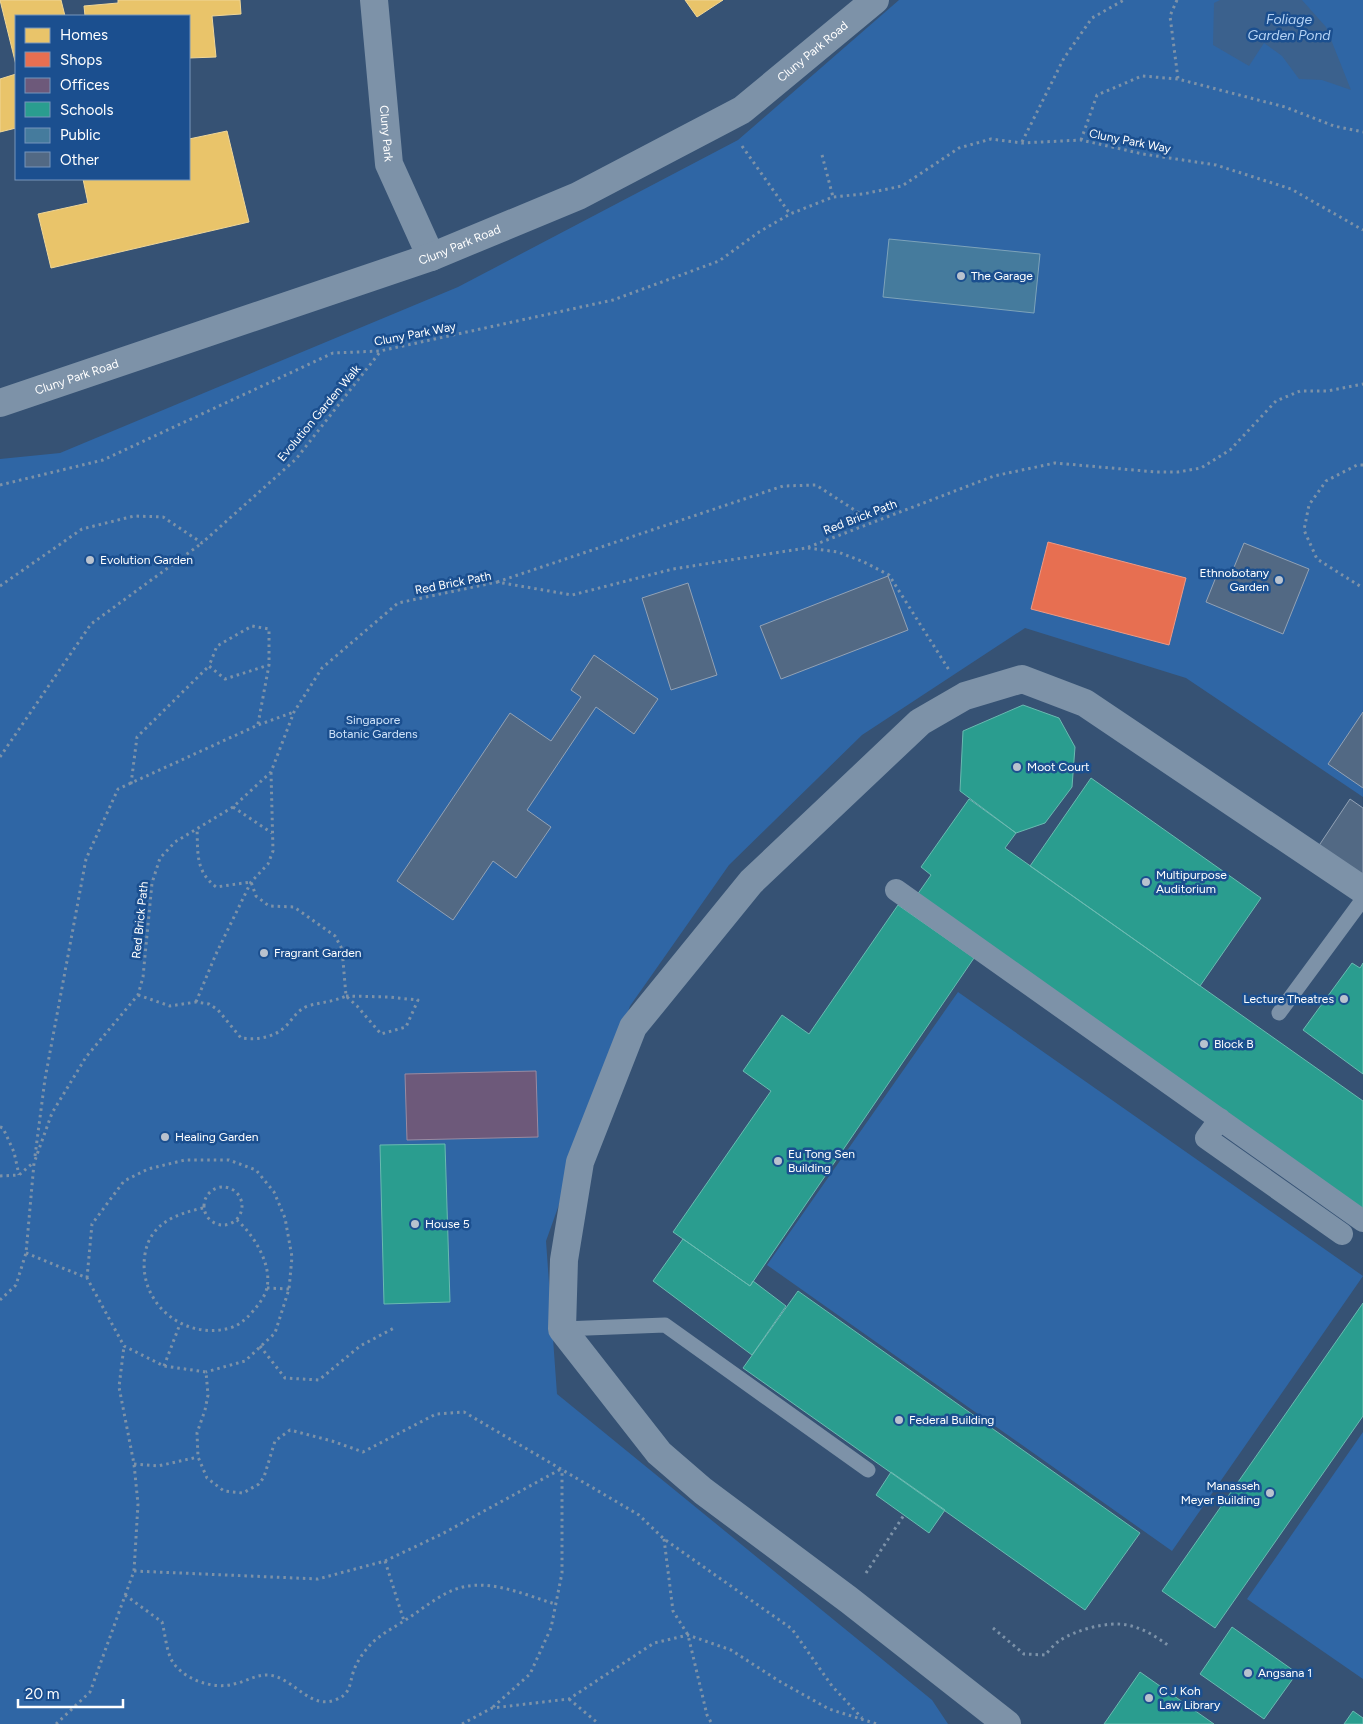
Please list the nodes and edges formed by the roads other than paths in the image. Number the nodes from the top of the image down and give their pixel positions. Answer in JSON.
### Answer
{"nodes":[{"id":1,"x":374,"y":0,"type":"edge"},
{"id":2,"x":875,"y":0,"type":"edge"},
{"id":3,"x":431,"y":257,"type":"junction"},
{"id":4,"x":0,"y":402,"type":"edge"},
{"id":5,"x":896,"y":890,"type":"dead end"},
{"id":6,"x":1363,"y":890,"type":"edge"},
{"id":7,"x":1363,"y":899,"type":"edge"},
{"id":8,"x":1279,"y":1013,"type":"dead end"},
{"id":9,"x":1220,"y":1119,"type":"junction"},
{"id":10,"x":1363,"y":1221,"type":"edge"},
{"id":11,"x":1342,"y":1234,"type":"dead end"},
{"id":12,"x":562,"y":1329,"type":"junction"},
{"id":13,"x":868,"y":1470,"type":"dead end"},
{"id":14,"x":1007,"y":1724,"type":"edge"}],
"edges":[{"from":1,"to":3,"type":"street","name":"Cluny Park"},
{"from":2,"to":3,"type":"street","name":"Cluny Park Road"},
{"from":3,"to":4,"type":"street","name":"Cluny Park Road"},
{"from":5,"to":9,"type":"street"},
{"from":6,"to":12,"type":"street"},
{"from":7,"to":8,"type":"lane"},
{"from":9,"to":10,"type":"street"},
{"from":9,"to":11,"type":"street"},
{"from":12,"to":13,"type":"lane"},
{"from":12,"to":14,"type":"street"}]}
